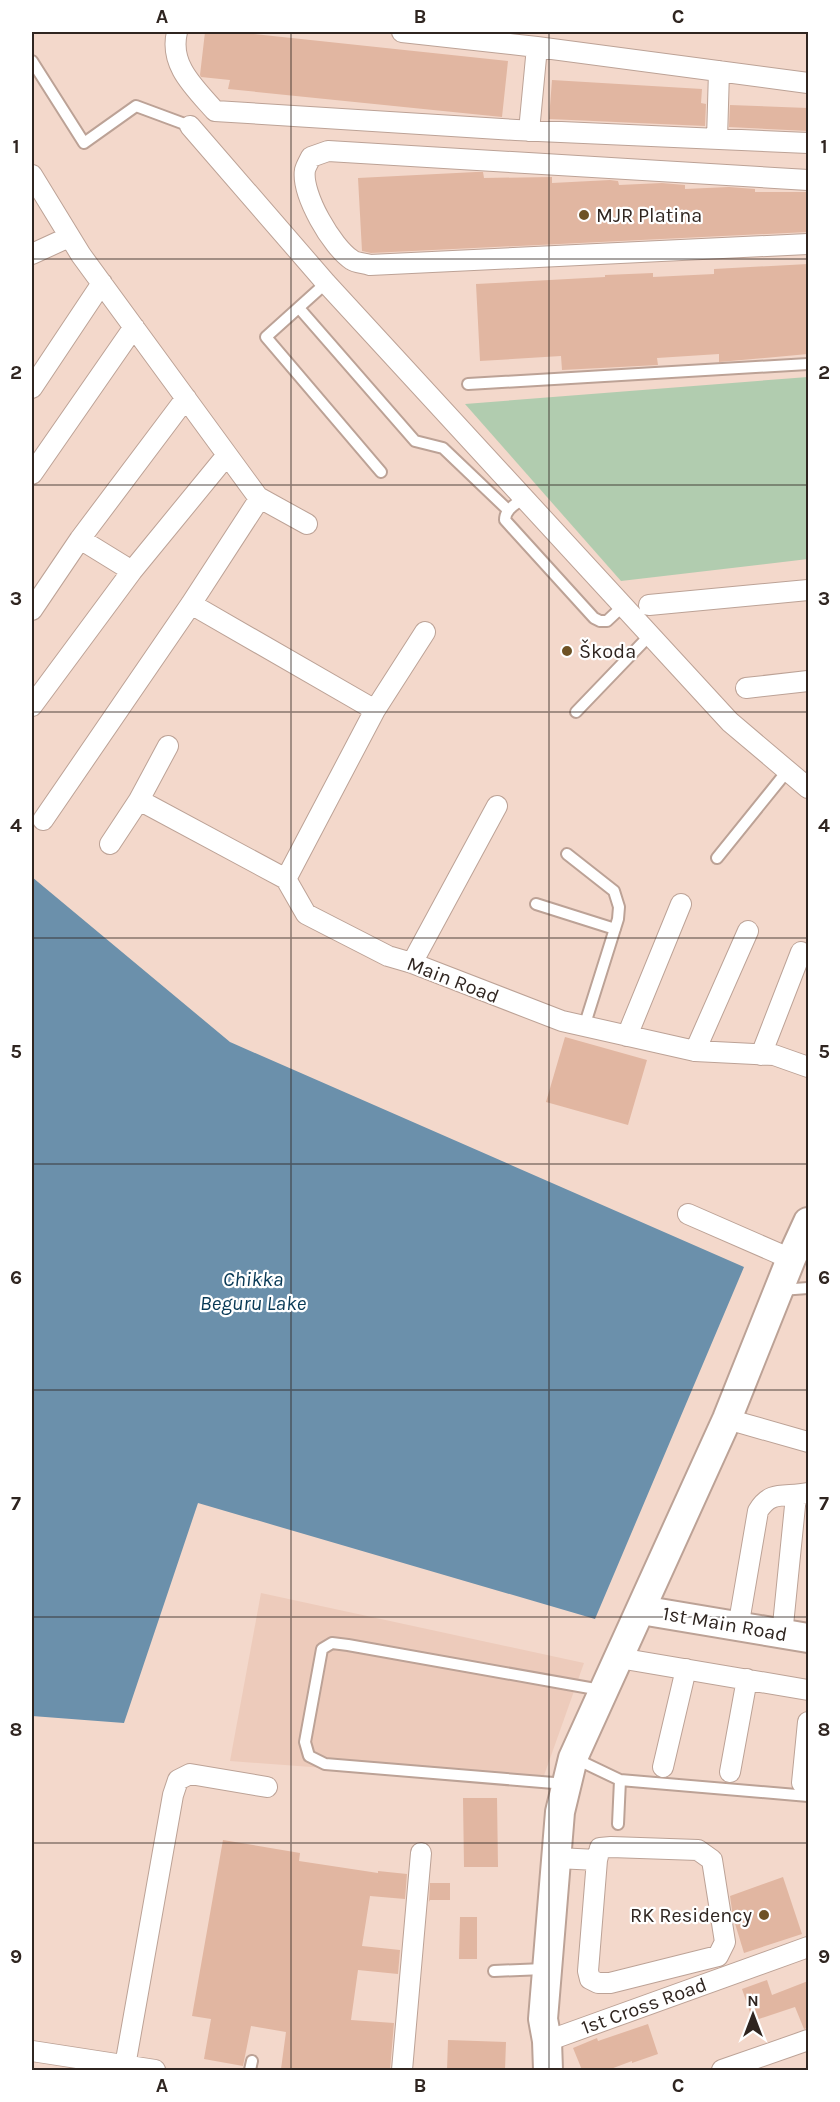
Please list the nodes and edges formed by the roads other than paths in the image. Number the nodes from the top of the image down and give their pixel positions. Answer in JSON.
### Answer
{"nodes":[{"id":1,"x":177,"y":32,"type":"edge"},
{"id":2,"x":402,"y":32,"type":"edge"},
{"id":3,"x":537,"y":47,"type":"junction"},
{"id":4,"x":32,"y":61,"type":"edge"},
{"id":5,"x":719,"y":71,"type":"junction"},
{"id":6,"x":808,"y":83,"type":"edge"},
{"id":7,"x":189,"y":126,"type":"joint"},
{"id":8,"x":529,"y":130,"type":"junction"},
{"id":9,"x":717,"y":140,"type":"junction"},
{"id":10,"x":808,"y":143,"type":"edge"},
{"id":11,"x":32,"y":175,"type":"edge"},
{"id":12,"x":808,"y":180,"type":"edge"},
{"id":13,"x":69,"y":237,"type":"junction"},
{"id":14,"x":808,"y":244,"type":"edge"},
{"id":15,"x":32,"y":254,"type":"edge"},
{"id":16,"x":102,"y":283,"type":"junction"},
{"id":17,"x":326,"y":283,"type":"junction"},
{"id":18,"x":299,"y":308,"type":"junction"},
{"id":19,"x":134,"y":327,"type":"junction"},
{"id":20,"x":808,"y":364,"type":"edge"},
{"id":21,"x":468,"y":384,"type":"dead end"},
{"id":22,"x":32,"y":388,"type":"edge"},
{"id":23,"x":186,"y":398,"type":"junction"},
{"id":24,"x":227,"y":455,"type":"junction"},
{"id":25,"x":381,"y":472,"type":"dead end"},
{"id":26,"x":32,"y":474,"type":"edge"},
{"id":27,"x":258,"y":497,"type":"junction"},
{"id":28,"x":516,"y":504,"type":"junction"},
{"id":29,"x":307,"y":524,"type":"dead end"},
{"id":30,"x":80,"y":539,"type":"junction"},
{"id":31,"x":132,"y":571,"type":"junction"},
{"id":32,"x":808,"y":590,"type":"edge"},
{"id":33,"x":191,"y":604,"type":"junction"},
{"id":34,"x":649,"y":605,"type":"dead end"},
{"id":35,"x":623,"y":606,"type":"junction"},
{"id":36,"x":32,"y":610,"type":"edge"},
{"id":37,"x":425,"y":632,"type":"dead end"},
{"id":38,"x":650,"y":634,"type":"junction"},
{"id":39,"x":808,"y":681,"type":"edge"},
{"id":40,"x":746,"y":688,"type":"dead end"},
{"id":41,"x":32,"y":706,"type":"edge"},
{"id":42,"x":375,"y":710,"type":"junction"},
{"id":43,"x":576,"y":712,"type":"dead end"},
{"id":44,"x":168,"y":746,"type":"dead end"},
{"id":45,"x":788,"y":770,"type":"junction"},
{"id":46,"x":808,"y":788,"type":"edge"},
{"id":47,"x":139,"y":800,"type":"junction"},
{"id":48,"x":497,"y":806,"type":"dead end"},
{"id":49,"x":43,"y":820,"type":"dead end"},
{"id":50,"x":110,"y":844,"type":"dead end"},
{"id":51,"x":567,"y":854,"type":"dead end"},
{"id":52,"x":717,"y":858,"type":"dead end"},
{"id":53,"x":286,"y":879,"type":"junction"},
{"id":54,"x":536,"y":904,"type":"dead end"},
{"id":55,"x":681,"y":904,"type":"dead end"},
{"id":56,"x":615,"y":929,"type":"junction"},
{"id":57,"x":748,"y":931,"type":"dead end"},
{"id":58,"x":801,"y":952,"type":"dead end"},
{"id":59,"x":412,"y":963,"type":"junction"},
{"id":60,"x":584,"y":1027,"type":"junction"},
{"id":61,"x":627,"y":1036,"type":"junction"},
{"id":62,"x":695,"y":1051,"type":"junction"},
{"id":63,"x":761,"y":1055,"type":"junction"},
{"id":64,"x":808,"y":1067,"type":"edge"},
{"id":65,"x":688,"y":1214,"type":"dead end"},
{"id":66,"x":808,"y":1222,"type":"edge"},
{"id":67,"x":791,"y":1259,"type":"junction"},
{"id":68,"x":808,"y":1287,"type":"edge"},
{"id":69,"x":778,"y":1291,"type":"junction"},
{"id":70,"x":727,"y":1419,"type":"junction"},
{"id":71,"x":808,"y":1442,"type":"edge"},
{"id":72,"x":802,"y":1495,"type":"edge"},
{"id":73,"x":641,"y":1610,"type":"junction"},
{"id":74,"x":738,"y":1628,"type":"junction"},
{"id":75,"x":795,"y":1636,"type":"edge"},
{"id":76,"x":619,"y":1658,"type":"junction"},
{"id":77,"x":686,"y":1669,"type":"junction"},
{"id":78,"x":747,"y":1679,"type":"junction"},
{"id":79,"x":808,"y":1689,"type":"edge"},
{"id":80,"x":604,"y":1690,"type":"junction"},
{"id":81,"x":808,"y":1722,"type":"edge"},
{"id":82,"x":663,"y":1767,"type":"dead end"},
{"id":83,"x":570,"y":1771,"type":"junction"},
{"id":84,"x":730,"y":1772,"type":"dead end"},
{"id":85,"x":620,"y":1780,"type":"junction"},
{"id":86,"x":267,"y":1786,"type":"dead end"},
{"id":87,"x":805,"y":1789,"type":"edge"},
{"id":88,"x":618,"y":1824,"type":"dead end"},
{"id":89,"x":421,"y":1853,"type":"dead end"},
{"id":90,"x":557,"y":1858,"type":"junction"},
{"id":91,"x":597,"y":1860,"type":"junction"},
{"id":92,"x":808,"y":1947,"type":"edge"},
{"id":93,"x":690,"y":1963,"type":"junction"},
{"id":94,"x":548,"y":1969,"type":"junction"},
{"id":95,"x":494,"y":1971,"type":"dead end"},
{"id":96,"x":701,"y":1986,"type":"junction"},
{"id":97,"x":808,"y":2040,"type":"edge"},
{"id":98,"x":547,"y":2041,"type":"junction"},
{"id":99,"x":32,"y":2051,"type":"edge"},
{"id":100,"x":125,"y":2066,"type":"junction"},
{"id":101,"x":155,"y":2070,"type":"edge"},
{"id":102,"x":402,"y":2070,"type":"edge"},
{"id":103,"x":548,"y":2070,"type":"edge"},
{"id":104,"x":722,"y":2070,"type":"edge"}],
"edges":[{"from":1,"to":8,"type":"street"},
{"from":2,"to":3,"type":"street"},
{"from":3,"to":5,"type":"street"},
{"from":3,"to":8,"type":"street"},
{"from":4,"to":7,"type":"lane"},
{"from":5,"to":6,"type":"street"},
{"from":5,"to":9,"type":"street"},
{"from":7,"to":17,"type":"street"},
{"from":8,"to":9,"type":"street"},
{"from":9,"to":10,"type":"street"},
{"from":11,"to":13,"type":"street"},
{"from":12,"to":14,"type":"street"},
{"from":13,"to":15,"type":"street"},
{"from":13,"to":16,"type":"street"},
{"from":16,"to":19,"type":"street"},
{"from":16,"to":22,"type":"street"},
{"from":17,"to":18,"type":"lane"},
{"from":17,"to":28,"type":"street"},
{"from":18,"to":25,"type":"lane"},
{"from":18,"to":28,"type":"lane"},
{"from":19,"to":23,"type":"street"},
{"from":19,"to":26,"type":"street"},
{"from":20,"to":21,"type":"lane"},
{"from":23,"to":24,"type":"street"},
{"from":23,"to":30,"type":"street"},
{"from":24,"to":27,"type":"street"},
{"from":24,"to":31,"type":"street"},
{"from":27,"to":29,"type":"street"},
{"from":27,"to":33,"type":"street"},
{"from":28,"to":35,"type":"street"},
{"from":28,"to":35,"type":"lane"},
{"from":30,"to":31,"type":"street"},
{"from":30,"to":36,"type":"street"},
{"from":31,"to":41,"type":"street"},
{"from":32,"to":34,"type":"street"},
{"from":33,"to":42,"type":"street"},
{"from":33,"to":49,"type":"street"},
{"from":35,"to":38,"type":"street"},
{"from":37,"to":42,"type":"street"},
{"from":38,"to":43,"type":"lane"},
{"from":38,"to":45,"type":"street"},
{"from":39,"to":40,"type":"street"},
{"from":42,"to":53,"type":"street"},
{"from":44,"to":47,"type":"street"},
{"from":45,"to":46,"type":"street"},
{"from":45,"to":52,"type":"lane"},
{"from":47,"to":50,"type":"street"},
{"from":47,"to":53,"type":"street"},
{"from":48,"to":59,"type":"street"},
{"from":51,"to":56,"type":"lane"},
{"from":53,"to":59,"type":"street","name":"Main Road"},
{"from":54,"to":56,"type":"lane"},
{"from":55,"to":61,"type":"street"},
{"from":56,"to":60,"type":"lane"},
{"from":57,"to":62,"type":"street"},
{"from":58,"to":63,"type":"street"},
{"from":59,"to":60,"type":"street","name":"Main Road"},
{"from":60,"to":61,"type":"street","name":"Main Road"},
{"from":61,"to":62,"type":"street","name":"Main Road"},
{"from":62,"to":63,"type":"street","name":"Main Road"},
{"from":63,"to":64,"type":"street","name":"Main Road"},
{"from":65,"to":67,"type":"street"},
{"from":66,"to":67,"type":"street"},
{"from":67,"to":69,"type":"street"},
{"from":68,"to":69,"type":"lane"},
{"from":69,"to":70,"type":"street"},
{"from":70,"to":71,"type":"street"},
{"from":70,"to":73,"type":"street"},
{"from":72,"to":74,"type":"street"},
{"from":72,"to":75,"type":"street"},
{"from":73,"to":74,"type":"street","name":"1st Main Road"},
{"from":73,"to":76,"type":"street"},
{"from":74,"to":75,"type":"street","name":"1st Main Road"},
{"from":76,"to":77,"type":"street"},
{"from":76,"to":80,"type":"street"},
{"from":77,"to":78,"type":"street"},
{"from":77,"to":82,"type":"street"},
{"from":78,"to":79,"type":"street"},
{"from":78,"to":84,"type":"street"},
{"from":80,"to":83,"type":"street"},
{"from":80,"to":83,"type":"lane"},
{"from":81,"to":87,"type":"street"},
{"from":83,"to":85,"type":"lane"},
{"from":83,"to":90,"type":"street"},
{"from":85,"to":87,"type":"lane"},
{"from":85,"to":88,"type":"lane"},
{"from":86,"to":100,"type":"street"},
{"from":89,"to":102,"type":"street"},
{"from":90,"to":91,"type":"street"},
{"from":90,"to":94,"type":"street"},
{"from":91,"to":93,"type":"street"},
{"from":91,"to":93,"type":"street"},
{"from":92,"to":96,"type":"street","name":"1st Cross Road"},
{"from":93,"to":96,"type":"street"},
{"from":94,"to":95,"type":"lane"},
{"from":94,"to":98,"type":"street"},
{"from":96,"to":98,"type":"street","name":"1st Cross Road"},
{"from":97,"to":104,"type":"street"},
{"from":98,"to":103,"type":"street"},
{"from":99,"to":100,"type":"street"},
{"from":100,"to":101,"type":"street"}]}
